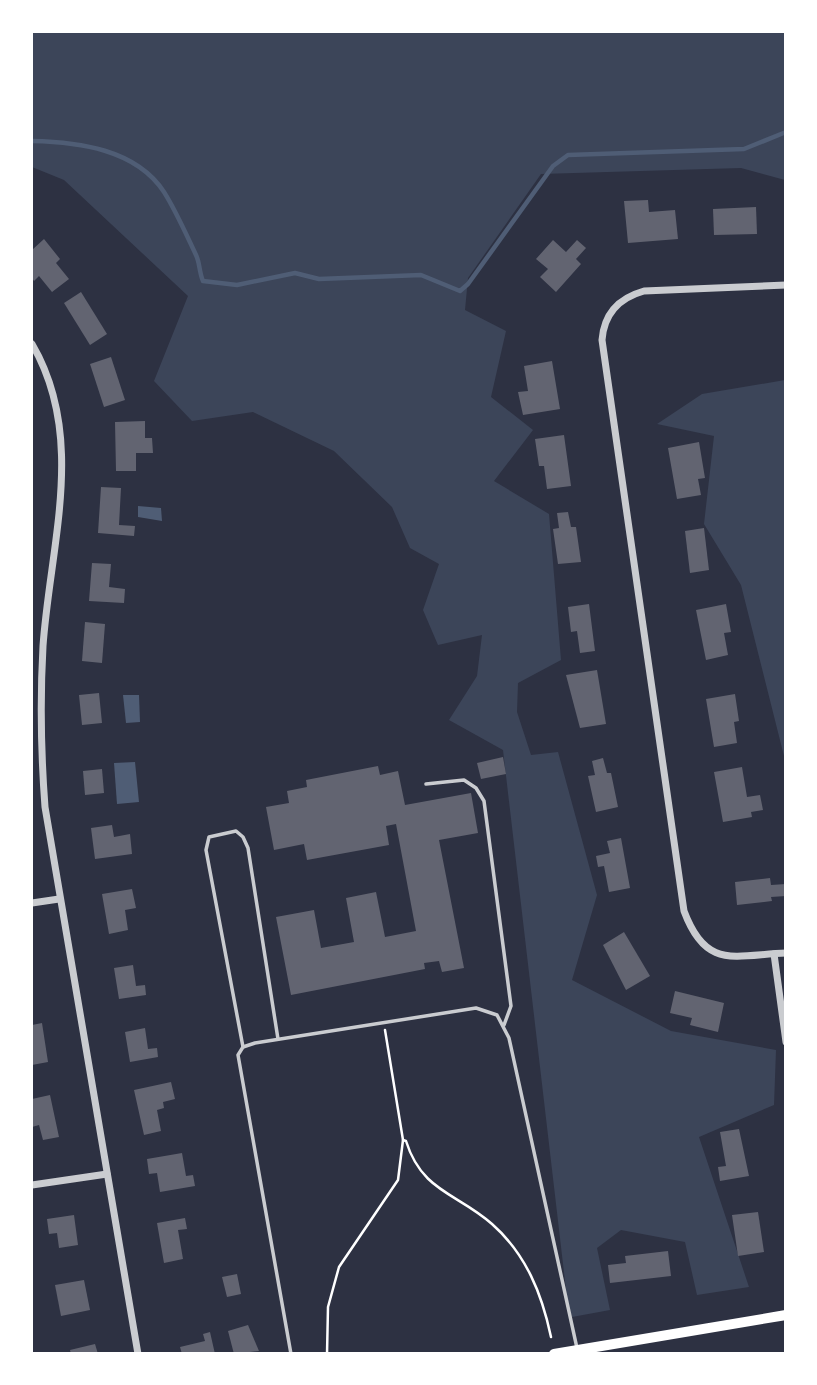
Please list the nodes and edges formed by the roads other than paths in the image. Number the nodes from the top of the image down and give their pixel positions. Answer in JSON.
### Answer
{"nodes":[{"id":1,"x":786,"y":285,"type":"edge"},
{"id":2,"x":32,"y":344,"type":"edge"},
{"id":3,"x":426,"y":784,"type":"dead end"},
{"id":4,"x":59,"y":899,"type":"junction"},
{"id":5,"x":32,"y":903,"type":"edge"},
{"id":6,"x":786,"y":953,"type":"edge"},
{"id":7,"x":774,"y":954,"type":"junction"},
{"id":8,"x":504,"y":1025,"type":"junction"},
{"id":9,"x":278,"y":1039,"type":"junction"},
{"id":10,"x":786,"y":1042,"type":"edge"},
{"id":11,"x":243,"y":1047,"type":"junction"},
{"id":12,"x":107,"y":1174,"type":"junction"},
{"id":13,"x":32,"y":1185,"type":"edge"},
{"id":14,"x":786,"y":1315,"type":"edge"},
{"id":15,"x":581,"y":1351,"type":"edge"},
{"id":16,"x":138,"y":1353,"type":"edge"},
{"id":17,"x":291,"y":1353,"type":"edge"},
{"id":18,"x":554,"y":1353,"type":"edge"}],
"edges":[{"from":1,"to":7,"type":"street"},
{"from":2,"to":4,"type":"street"},
{"from":3,"to":8,"type":"lane"},
{"from":4,"to":5,"type":"street"},
{"from":4,"to":12,"type":"street"},
{"from":6,"to":7,"type":"street"},
{"from":7,"to":10,"type":"street"},
{"from":8,"to":9,"type":"lane"},
{"from":8,"to":15,"type":"lane"},
{"from":9,"to":11,"type":"lane"},
{"from":9,"to":11,"type":"lane"},
{"from":11,"to":17,"type":"lane"},
{"from":12,"to":13,"type":"street"},
{"from":12,"to":16,"type":"street"},
{"from":14,"to":15,"type":"main road"},
{"from":15,"to":18,"type":"main road"}]}
